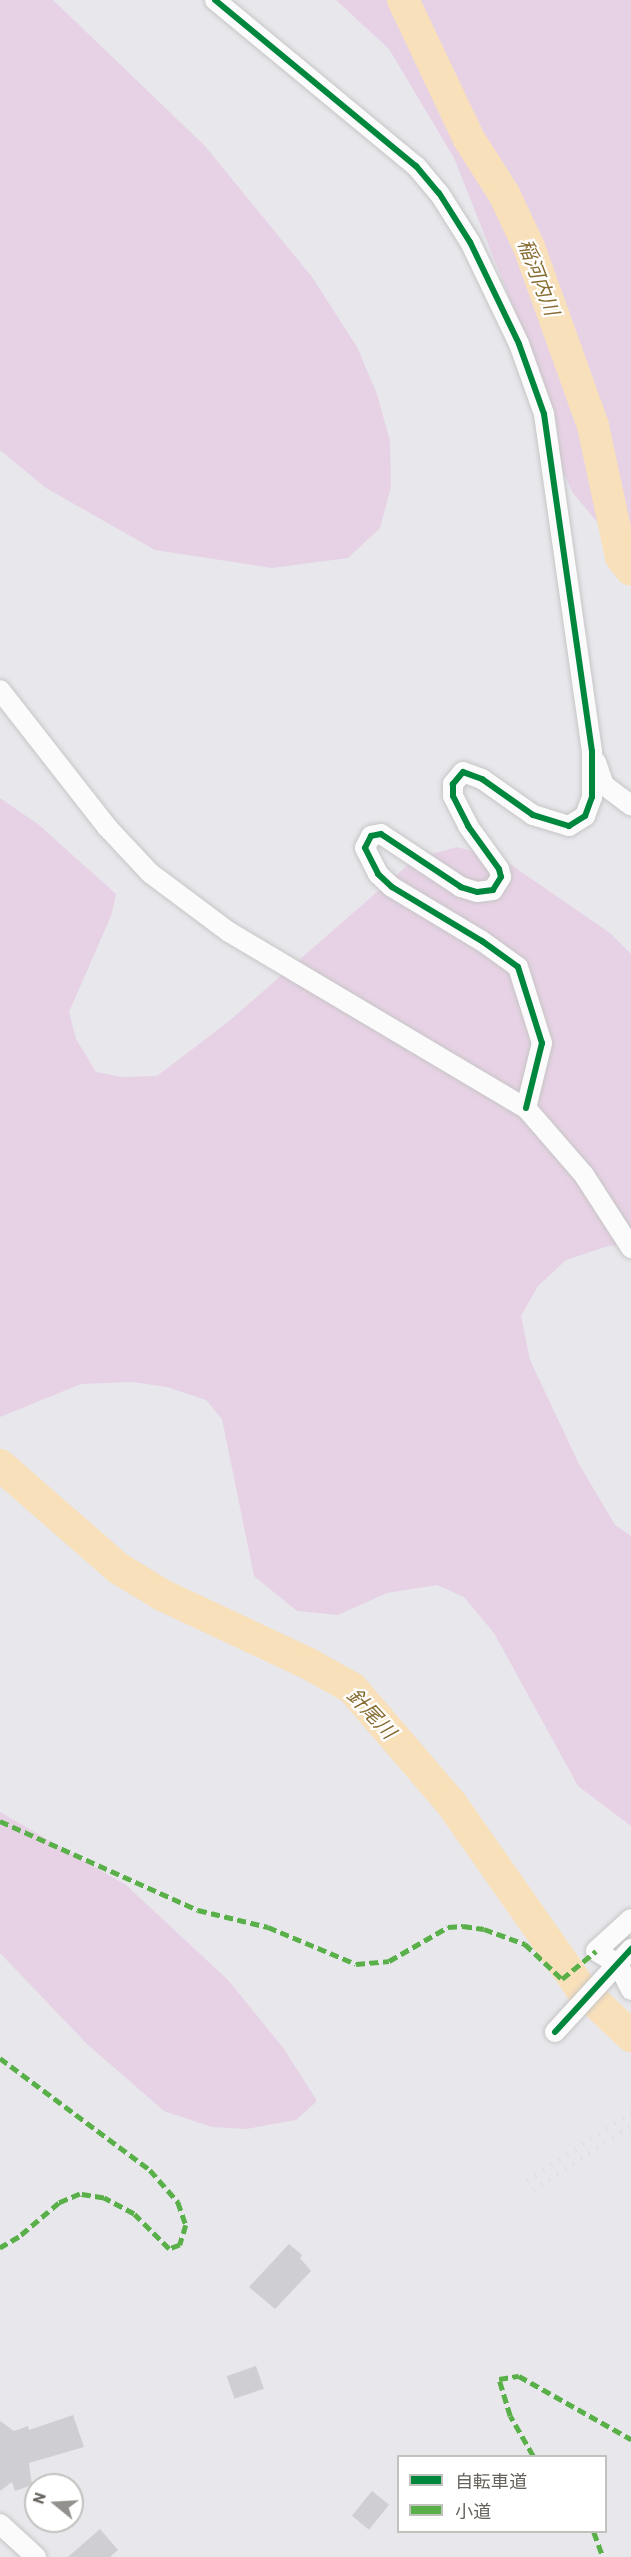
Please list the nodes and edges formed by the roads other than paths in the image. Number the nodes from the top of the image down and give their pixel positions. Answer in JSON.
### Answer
{"nodes":[{"id":1,"x":214,"y":0,"type":"edge"},
{"id":2,"x":0,"y":690,"type":"edge"},
{"id":3,"x":592,"y":751,"type":"junction"},
{"id":4,"x":631,"y":806,"type":"edge"},
{"id":5,"x":526,"y":1107,"type":"junction"},
{"id":6,"x":631,"y":1248,"type":"edge"},
{"id":7,"x":631,"y":1919,"type":"edge"},
{"id":8,"x":631,"y":1949,"type":"edge"},
{"id":9,"x":615,"y":1967,"type":"junction"},
{"id":10,"x":631,"y":1990,"type":"edge"},
{"id":11,"x":555,"y":2032,"type":"dead end"},
{"id":12,"x":0,"y":2524,"type":"edge"},
{"id":13,"x":36,"y":2557,"type":"edge"}],
"edges":[{"from":1,"to":3,"type":"street"},
{"from":2,"to":5,"type":"street"},
{"from":3,"to":4,"type":"street"},
{"from":3,"to":5,"type":"street"},
{"from":5,"to":6,"type":"street"},
{"from":7,"to":9,"type":"street"},
{"from":8,"to":9,"type":"street"},
{"from":9,"to":10,"type":"street"},
{"from":9,"to":11,"type":"street"},
{"from":12,"to":13,"type":"street"}]}
